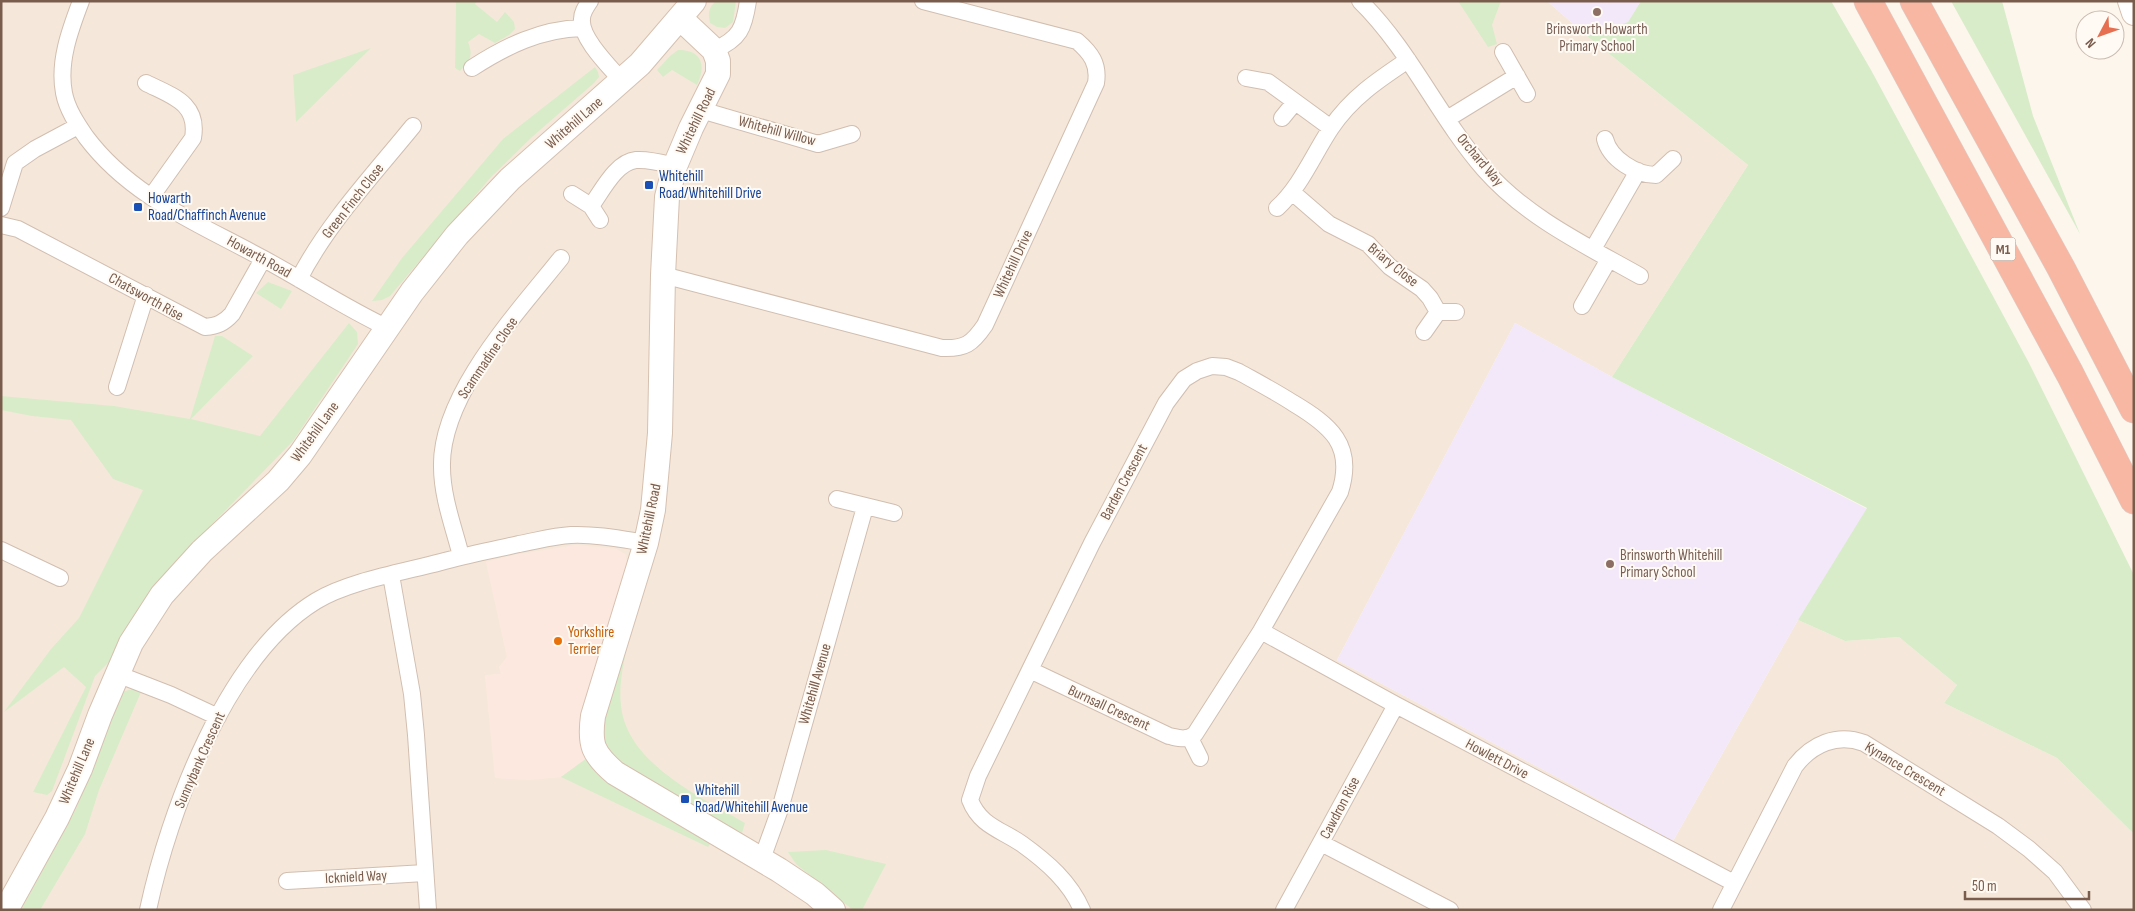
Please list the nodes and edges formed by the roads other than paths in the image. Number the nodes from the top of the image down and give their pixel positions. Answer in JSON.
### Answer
{"nodes":[{"id":1,"x":82,"y":1,"type":"edge"},
{"id":2,"x":590,"y":1,"type":"edge"},
{"id":3,"x":748,"y":1,"type":"edge"},
{"id":4,"x":922,"y":1,"type":"edge"},
{"id":5,"x":1360,"y":1,"type":"edge"},
{"id":6,"x":1868,"y":1,"type":"edge"},
{"id":7,"x":1914,"y":1,"type":"edge"},
{"id":8,"x":2130,"y":1,"type":"edge"},
{"id":9,"x":687,"y":10,"type":"edge"},
{"id":10,"x":2134,"y":13,"type":"edge"},
{"id":11,"x":582,"y":28,"type":"junction"},
{"id":12,"x":714,"y":50,"type":"junction"},
{"id":13,"x":1503,"y":52,"type":"dead end"},
{"id":14,"x":1408,"y":60,"type":"junction"},
{"id":15,"x":472,"y":68,"type":"dead end"},
{"id":16,"x":1517,"y":76,"type":"junction"},
{"id":17,"x":1246,"y":78,"type":"dead end"},
{"id":18,"x":622,"y":81,"type":"junction"},
{"id":19,"x":146,"y":83,"type":"dead end"},
{"id":20,"x":1528,"y":94,"type":"dead end"},
{"id":21,"x":1295,"y":102,"type":"junction"},
{"id":22,"x":701,"y":110,"type":"junction"},
{"id":23,"x":1282,"y":118,"type":"dead end"},
{"id":24,"x":1447,"y":119,"type":"junction"},
{"id":25,"x":78,"y":126,"type":"junction"},
{"id":26,"x":413,"y":126,"type":"dead end"},
{"id":27,"x":1331,"y":128,"type":"junction"},
{"id":28,"x":852,"y":134,"type":"dead end"},
{"id":29,"x":1605,"y":139,"type":"dead end"},
{"id":30,"x":1673,"y":159,"type":"dead end"},
{"id":31,"x":675,"y":166,"type":"junction"},
{"id":32,"x":7,"y":170,"type":"edge"},
{"id":33,"x":1638,"y":171,"type":"junction"},
{"id":34,"x":1292,"y":192,"type":"junction"},
{"id":35,"x":572,"y":194,"type":"dead end"},
{"id":36,"x":151,"y":198,"type":"junction"},
{"id":37,"x":590,"y":206,"type":"junction"},
{"id":38,"x":1,"y":208,"type":"edge"},
{"id":39,"x":1277,"y":208,"type":"dead end"},
{"id":40,"x":600,"y":220,"type":"dead end"},
{"id":41,"x":1,"y":224,"type":"edge"},
{"id":42,"x":1593,"y":249,"type":"junction"},
{"id":43,"x":561,"y":258,"type":"dead end"},
{"id":44,"x":1609,"y":258,"type":"junction"},
{"id":45,"x":263,"y":259,"type":"junction"},
{"id":46,"x":663,"y":275,"type":"junction"},
{"id":47,"x":1640,"y":276,"type":"dead end"},
{"id":48,"x":299,"y":279,"type":"junction"},
{"id":49,"x":146,"y":295,"type":"junction"},
{"id":50,"x":1582,"y":306,"type":"dead end"},
{"id":51,"x":1438,"y":312,"type":"junction"},
{"id":52,"x":1456,"y":312,"type":"dead end"},
{"id":53,"x":388,"y":328,"type":"junction"},
{"id":54,"x":1424,"y":332,"type":"dead end"},
{"id":55,"x":117,"y":387,"type":"dead end"},
{"id":56,"x":2134,"y":409,"type":"edge"},
{"id":57,"x":837,"y":499,"type":"dead end"},
{"id":58,"x":2134,"y":500,"type":"edge"},
{"id":59,"x":865,"y":507,"type":"junction"},
{"id":60,"x":894,"y":513,"type":"dead end"},
{"id":61,"x":646,"y":543,"type":"junction"},
{"id":62,"x":1,"y":550,"type":"edge"},
{"id":63,"x":461,"y":556,"type":"junction"},
{"id":64,"x":391,"y":575,"type":"junction"},
{"id":65,"x":60,"y":578,"type":"dead end"},
{"id":66,"x":1262,"y":631,"type":"junction"},
{"id":67,"x":1030,"y":670,"type":"junction"},
{"id":68,"x":117,"y":674,"type":"junction"},
{"id":69,"x":1396,"y":705,"type":"junction"},
{"id":70,"x":218,"y":717,"type":"junction"},
{"id":71,"x":1190,"y":738,"type":"junction"},
{"id":72,"x":1200,"y":758,"type":"dead end"},
{"id":73,"x":1321,"y":843,"type":"junction"},
{"id":74,"x":762,"y":859,"type":"junction"},
{"id":75,"x":425,"y":874,"type":"junction"},
{"id":76,"x":287,"y":881,"type":"dead end"},
{"id":77,"x":1734,"y":883,"type":"junction"},
{"id":78,"x":6,"y":910,"type":"edge"},
{"id":79,"x":148,"y":910,"type":"edge"},
{"id":80,"x":428,"y":910,"type":"edge"},
{"id":81,"x":833,"y":910,"type":"edge"},
{"id":82,"x":1082,"y":910,"type":"edge"},
{"id":83,"x":1284,"y":910,"type":"edge"},
{"id":84,"x":1450,"y":910,"type":"edge"},
{"id":85,"x":1721,"y":910,"type":"edge"},
{"id":86,"x":2083,"y":910,"type":"edge"}],
"edges":[{"from":1,"to":25,"type":"street","name":"Howarth Road"},
{"from":2,"to":11,"type":"street"},
{"from":3,"to":12,"type":"street"},
{"from":4,"to":46,"type":"street","name":"Whitehill Drive"},
{"from":5,"to":14,"type":"street","name":"Orchard Way"},
{"from":6,"to":58,"type":"highway","number":"M1"},
{"from":7,"to":56,"type":"highway"},
{"from":8,"to":10,"type":"main road"},
{"from":9,"to":12,"type":"main road"},
{"from":9,"to":18,"type":"main road","name":"Whitehill Lane"},
{"from":11,"to":15,"type":"street"},
{"from":11,"to":18,"type":"street"},
{"from":12,"to":22,"type":"main road","name":"Whitehill Road"},
{"from":13,"to":16,"type":"street"},
{"from":14,"to":24,"type":"street","name":"Orchard Way"},
{"from":14,"to":27,"type":"street"},
{"from":16,"to":20,"type":"street"},
{"from":16,"to":24,"type":"street"},
{"from":17,"to":21,"type":"street"},
{"from":18,"to":53,"type":"main road","name":"Whitehill Lane"},
{"from":19,"to":36,"type":"street"},
{"from":21,"to":23,"type":"street"},
{"from":21,"to":27,"type":"street"},
{"from":22,"to":28,"type":"street","name":"Whitehill Willow"},
{"from":22,"to":31,"type":"main road","name":"Whitehill Road"},
{"from":24,"to":42,"type":"street","name":"Orchard Way"},
{"from":25,"to":32,"type":"street"},
{"from":25,"to":36,"type":"street","name":"Howarth Road"},
{"from":26,"to":48,"type":"street","name":"Green Finch Close"},
{"from":27,"to":34,"type":"street"},
{"from":29,"to":33,"type":"street"},
{"from":30,"to":33,"type":"street"},
{"from":31,"to":37,"type":"street"},
{"from":31,"to":46,"type":"main road","name":"Whitehill Road"},
{"from":32,"to":38,"type":"street"},
{"from":33,"to":42,"type":"street"},
{"from":34,"to":39,"type":"street"},
{"from":34,"to":51,"type":"street","name":"Briary Close"},
{"from":35,"to":37,"type":"street"},
{"from":36,"to":45,"type":"street","name":"Howarth Road"},
{"from":37,"to":40,"type":"street"},
{"from":41,"to":49,"type":"street","name":"Chatsworth Rise"},
{"from":42,"to":44,"type":"street","name":"Orchard Way"},
{"from":43,"to":63,"type":"street","name":"Scammadine Close"},
{"from":44,"to":47,"type":"street","name":"Orchard Way"},
{"from":44,"to":50,"type":"street"},
{"from":45,"to":48,"type":"street","name":"Howarth Road"},
{"from":45,"to":49,"type":"street","name":"Chatsworth Rise"},
{"from":46,"to":61,"type":"main road","name":"Whitehill Road"},
{"from":48,"to":53,"type":"street","name":"Howarth Road"},
{"from":49,"to":55,"type":"street"},
{"from":51,"to":52,"type":"street"},
{"from":51,"to":54,"type":"street"},
{"from":53,"to":68,"type":"main road","name":"Whitehill Lane"},
{"from":57,"to":59,"type":"street"},
{"from":59,"to":60,"type":"street"},
{"from":59,"to":74,"type":"street","name":"Whitehill Avenue"},
{"from":61,"to":63,"type":"street","name":"Sunnybank Crescent"},
{"from":61,"to":74,"type":"main road","name":"Whitehill Road"},
{"from":62,"to":65,"type":"street"},
{"from":63,"to":64,"type":"street","name":"Sunnybank Crescent"},
{"from":64,"to":70,"type":"street","name":"Sunnybank Crescent"},
{"from":64,"to":75,"type":"street"},
{"from":66,"to":67,"type":"street","name":"Barden Crescent"},
{"from":66,"to":69,"type":"street","name":"Howlett Drive"},
{"from":66,"to":71,"type":"street"},
{"from":67,"to":71,"type":"street","name":"Burnsall Crescent"},
{"from":67,"to":82,"type":"street","name":"Barden Crescent"},
{"from":68,"to":70,"type":"street"},
{"from":68,"to":78,"type":"main road","name":"Whitehill Lane"},
{"from":69,"to":73,"type":"street","name":"Cawdron Rise"},
{"from":69,"to":77,"type":"street","name":"Howlett Drive"},
{"from":70,"to":79,"type":"street","name":"Sunnybank Crescent"},
{"from":71,"to":72,"type":"street"},
{"from":73,"to":83,"type":"street","name":"Cawdron Rise"},
{"from":73,"to":84,"type":"street"},
{"from":74,"to":81,"type":"main road","name":"Whitehill Road"},
{"from":75,"to":76,"type":"street","name":"Icknield Way"},
{"from":75,"to":80,"type":"street"},
{"from":77,"to":85,"type":"street","name":"Kynance Crescent"},
{"from":77,"to":86,"type":"street","name":"Kynance Crescent"}]}
